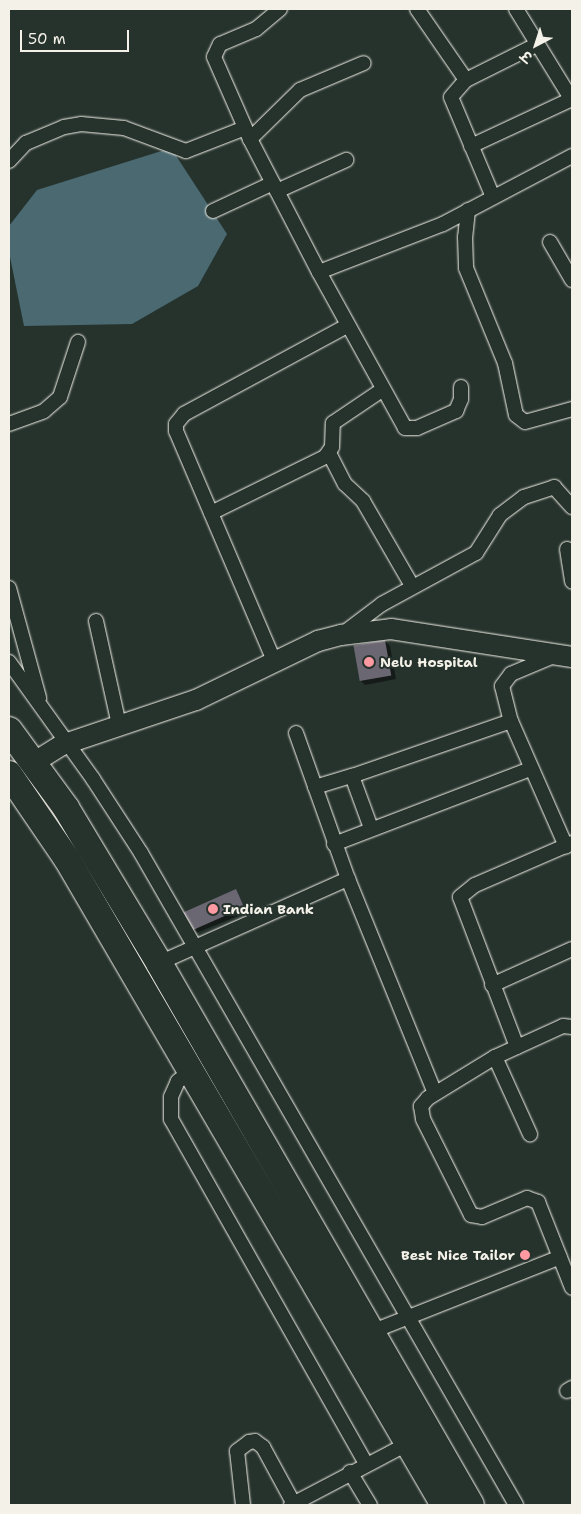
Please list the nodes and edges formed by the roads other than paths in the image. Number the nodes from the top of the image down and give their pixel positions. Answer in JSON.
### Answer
{"nodes":[{"id":1,"x":280,"y":9,"type":"edge"},
{"id":2,"x":417,"y":9,"type":"edge"},
{"id":3,"x":516,"y":9,"type":"edge"},
{"id":4,"x":538,"y":44,"type":"junction"},
{"id":5,"x":364,"y":63,"type":"dead end"},
{"id":6,"x":466,"y":80,"type":"junction"},
{"id":7,"x":572,"y":99,"type":"edge"},
{"id":8,"x":248,"y":133,"type":"junction"},
{"id":9,"x":471,"y":146,"type":"junction"},
{"id":10,"x":572,"y":156,"type":"edge"},
{"id":11,"x":346,"y":160,"type":"dead end"},
{"id":12,"x":9,"y":161,"type":"edge"},
{"id":13,"x":275,"y":187,"type":"junction"},
{"id":14,"x":493,"y":197,"type":"junction"},
{"id":15,"x":468,"y":210,"type":"junction"},
{"id":16,"x":213,"y":211,"type":"dead end"},
{"id":17,"x":550,"y":242,"type":"dead end"},
{"id":18,"x":319,"y":272,"type":"junction"},
{"id":19,"x":571,"y":275,"type":"edge"},
{"id":20,"x":347,"y":326,"type":"junction"},
{"id":21,"x":78,"y":342,"type":"dead end"},
{"id":22,"x":461,"y":388,"type":"dead end"},
{"id":23,"x":382,"y":390,"type":"junction"},
{"id":24,"x":572,"y":409,"type":"edge"},
{"id":25,"x":9,"y":424,"type":"edge"},
{"id":26,"x":329,"y":453,"type":"junction"},
{"id":27,"x":572,"y":507,"type":"edge"},
{"id":28,"x":211,"y":513,"type":"junction"},
{"id":29,"x":567,"y":549,"type":"dead end"},
{"id":30,"x":572,"y":582,"type":"edge"},
{"id":31,"x":412,"y":586,"type":"junction"},
{"id":32,"x":9,"y":588,"type":"edge"},
{"id":33,"x":96,"y":621,"type":"dead end"},
{"id":34,"x":341,"y":635,"type":"junction"},
{"id":35,"x":565,"y":655,"type":"edge"},
{"id":36,"x":9,"y":662,"type":"edge"},
{"id":37,"x":275,"y":663,"type":"junction"},
{"id":38,"x":41,"y":706,"type":"junction"},
{"id":39,"x":511,"y":721,"type":"junction"},
{"id":40,"x":119,"y":726,"type":"junction"},
{"id":41,"x":9,"y":730,"type":"edge"},
{"id":42,"x":296,"y":733,"type":"dead end"},
{"id":43,"x":67,"y":744,"type":"junction"},
{"id":44,"x":33,"y":762,"type":"junction"},
{"id":45,"x":530,"y":769,"type":"junction"},
{"id":46,"x":9,"y":774,"type":"edge"},
{"id":47,"x":352,"y":776,"type":"junction"},
{"id":48,"x":315,"y":788,"type":"junction"},
{"id":49,"x":371,"y":828,"type":"junction"},
{"id":50,"x":334,"y":844,"type":"junction"},
{"id":51,"x":569,"y":844,"type":"edge"},
{"id":52,"x":348,"y":879,"type":"junction"},
{"id":53,"x":197,"y":948,"type":"junction"},
{"id":54,"x":572,"y":948,"type":"edge"},
{"id":55,"x":159,"y":963,"type":"junction"},
{"id":56,"x":492,"y":985,"type":"junction"},
{"id":57,"x":572,"y":1027,"type":"edge"},
{"id":58,"x":517,"y":1047,"type":"junction"},
{"id":59,"x":495,"y":1058,"type":"junction"},
{"id":60,"x":184,"y":1076,"type":"junction"},
{"id":61,"x":435,"y":1093,"type":"junction"},
{"id":62,"x":530,"y":1134,"type":"dead end"},
{"id":63,"x":560,"y":1257,"type":"junction"},
{"id":64,"x":572,"y":1288,"type":"edge"},
{"id":65,"x":406,"y":1316,"type":"junction"},
{"id":66,"x":371,"y":1332,"type":"junction"},
{"id":67,"x":402,"y":1447,"type":"junction"},
{"id":68,"x":369,"y":1462,"type":"junction"},
{"id":69,"x":350,"y":1472,"type":"junction"},
{"id":70,"x":293,"y":1504,"type":"edge"},
{"id":71,"x":243,"y":1505,"type":"edge"},
{"id":72,"x":370,"y":1505,"type":"edge"},
{"id":73,"x":444,"y":1505,"type":"edge"},
{"id":74,"x":471,"y":1505,"type":"edge"},
{"id":75,"x":516,"y":1505,"type":"edge"}],
"edges":[{"from":1,"to":8,"type":"street"},
{"from":2,"to":6,"type":"street"},
{"from":3,"to":4,"type":"street"},
{"from":4,"to":6,"type":"street"},
{"from":4,"to":7,"type":"street"},
{"from":5,"to":8,"type":"street"},
{"from":6,"to":9,"type":"street"},
{"from":7,"to":9,"type":"street"},
{"from":8,"to":12,"type":"street"},
{"from":8,"to":13,"type":"street"},
{"from":9,"to":14,"type":"street"},
{"from":10,"to":14,"type":"street"},
{"from":11,"to":13,"type":"street"},
{"from":13,"to":16,"type":"street"},
{"from":13,"to":18,"type":"street"},
{"from":14,"to":15,"type":"street"},
{"from":15,"to":18,"type":"street"},
{"from":15,"to":24,"type":"street"},
{"from":17,"to":19,"type":"street"},
{"from":18,"to":20,"type":"street"},
{"from":20,"to":23,"type":"street"},
{"from":20,"to":28,"type":"street"},
{"from":21,"to":25,"type":"street"},
{"from":22,"to":23,"type":"street"},
{"from":23,"to":26,"type":"street"},
{"from":26,"to":28,"type":"street"},
{"from":26,"to":31,"type":"street"},
{"from":27,"to":31,"type":"street"},
{"from":28,"to":37,"type":"street"},
{"from":29,"to":30,"type":"street"},
{"from":31,"to":34,"type":"street"},
{"from":32,"to":38,"type":"street"},
{"from":33,"to":40,"type":"street"},
{"from":34,"to":35,"type":"street"},
{"from":34,"to":37,"type":"street"},
{"from":35,"to":39,"type":"street"},
{"from":36,"to":38,"type":"street"},
{"from":37,"to":40,"type":"street"},
{"from":38,"to":43,"type":"street"},
{"from":39,"to":45,"type":"street"},
{"from":39,"to":47,"type":"street"},
{"from":40,"to":43,"type":"street"},
{"from":41,"to":44,"type":"highway"},
{"from":42,"to":48,"type":"street"},
{"from":43,"to":44,"type":"street"},
{"from":43,"to":53,"type":"street"},
{"from":44,"to":55,"type":"highway"},
{"from":45,"to":49,"type":"street"},
{"from":45,"to":51,"type":"street"},
{"from":46,"to":60,"type":"highway"},
{"from":47,"to":48,"type":"street"},
{"from":47,"to":49,"type":"street"},
{"from":48,"to":50,"type":"street"},
{"from":49,"to":50,"type":"street"},
{"from":50,"to":52,"type":"street"},
{"from":51,"to":56,"type":"street"},
{"from":52,"to":53,"type":"street"},
{"from":52,"to":61,"type":"street"},
{"from":53,"to":55,"type":"street"},
{"from":53,"to":65,"type":"street"},
{"from":54,"to":56,"type":"street"},
{"from":55,"to":66,"type":"highway"},
{"from":56,"to":58,"type":"street"},
{"from":57,"to":58,"type":"street"},
{"from":58,"to":59,"type":"street"},
{"from":59,"to":61,"type":"street"},
{"from":59,"to":62,"type":"street"},
{"from":60,"to":67,"type":"highway"},
{"from":60,"to":68,"type":"street"},
{"from":61,"to":63,"type":"street"},
{"from":63,"to":64,"type":"street"},
{"from":63,"to":65,"type":"street"},
{"from":65,"to":66,"type":"street"},
{"from":65,"to":75,"type":"street"},
{"from":66,"to":74,"type":"highway"},
{"from":67,"to":68,"type":"street"},
{"from":67,"to":73,"type":"highway"},
{"from":68,"to":69,"type":"street"},
{"from":69,"to":70,"type":"street"},
{"from":69,"to":72,"type":"street"},
{"from":70,"to":71,"type":"street"}]}
